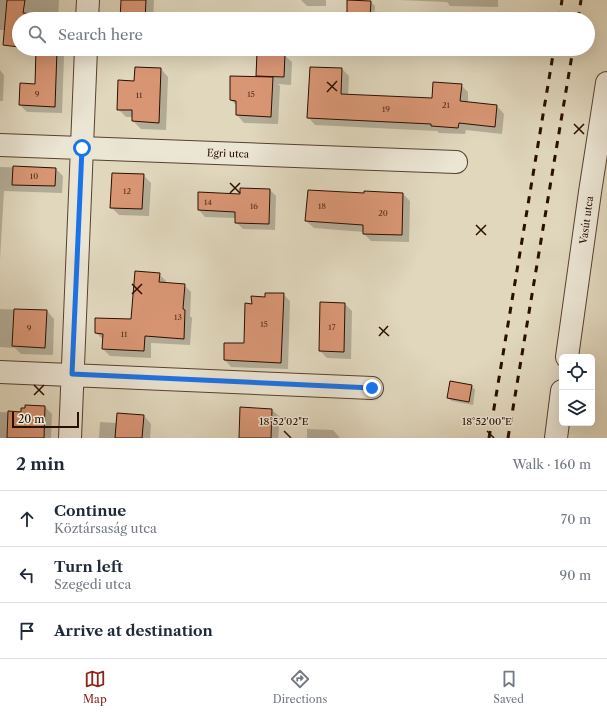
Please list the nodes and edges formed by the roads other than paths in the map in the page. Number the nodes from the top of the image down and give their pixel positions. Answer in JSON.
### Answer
{"nodes":[{"id":1,"x":88,"y":0,"type":"edge"},
{"id":2,"x":87,"y":12,"type":"edge"},
{"id":3,"x":86,"y":56,"type":"edge"},
{"id":4,"x":607,"y":83,"type":"edge"},
{"id":5,"x":0,"y":145,"type":"edge"},
{"id":6,"x":82,"y":148,"type":"junction"},
{"id":7,"x":456,"y":162,"type":"dead end"},
{"id":8,"x":598,"y":193,"type":"edge"},
{"id":9,"x":568,"y":354,"type":"edge"},
{"id":10,"x":0,"y":372,"type":"edge"},
{"id":11,"x":72,"y":374,"type":"junction"},
{"id":12,"x":372,"y":388,"type":"dead end"},
{"id":13,"x":559,"y":414,"type":"edge"},
{"id":14,"x":70,"y":438,"type":"edge"},
{"id":15,"x":556,"y":438,"type":"edge"}],
"edges":[{"from":1,"to":2,"type":"street"},
{"from":3,"to":6,"type":"street"},
{"from":4,"to":8,"type":"street","name":"Vasút utca"},
{"from":5,"to":6,"type":"street","name":"Egri utca"},
{"from":6,"to":7,"type":"street","name":"Egri utca"},
{"from":6,"to":11,"type":"street"},
{"from":8,"to":9,"type":"street","name":"Vasút utca"},
{"from":10,"to":11,"type":"street"},
{"from":11,"to":12,"type":"street"},
{"from":11,"to":14,"type":"street"},
{"from":13,"to":15,"type":"street"}]}
